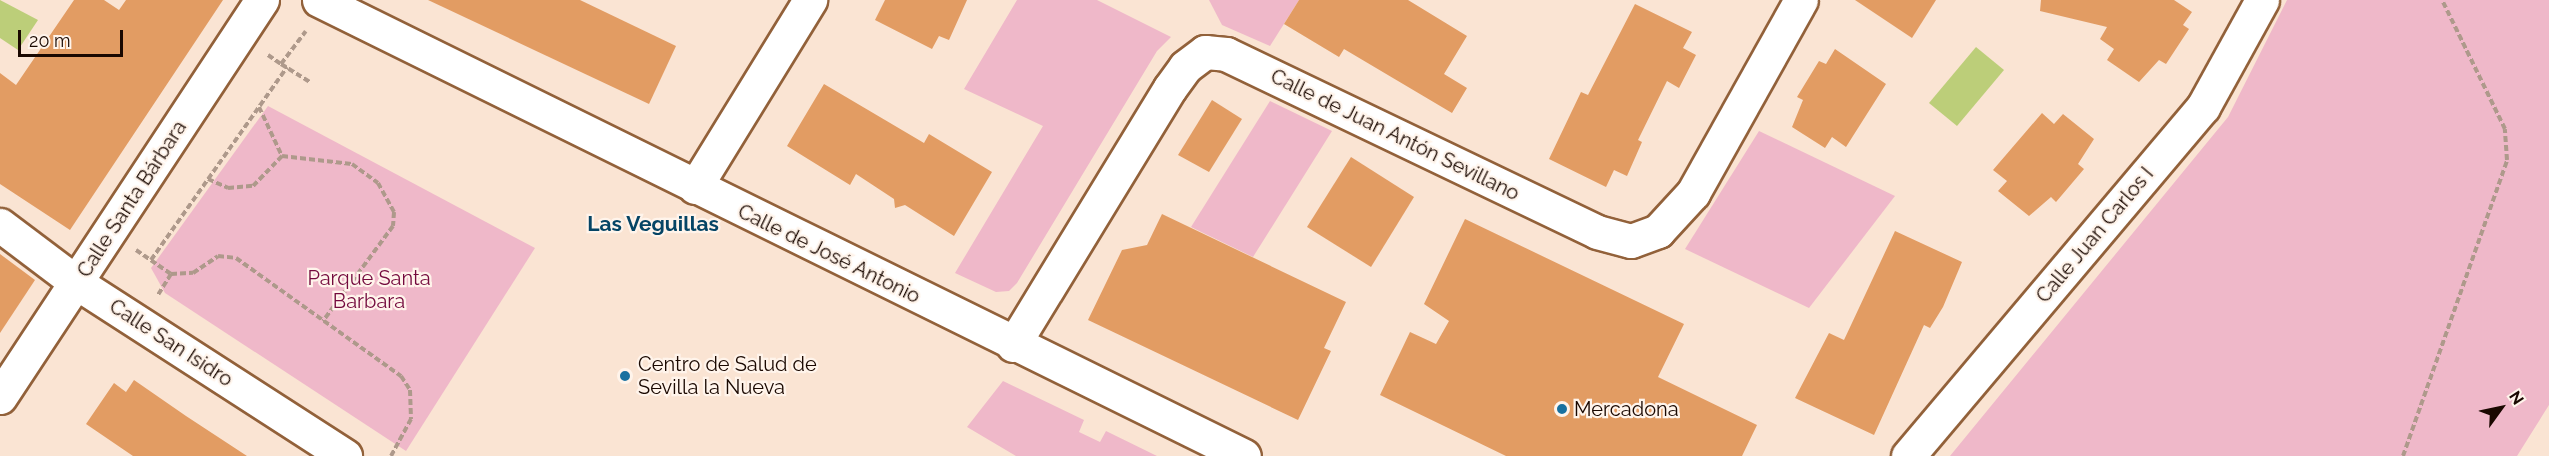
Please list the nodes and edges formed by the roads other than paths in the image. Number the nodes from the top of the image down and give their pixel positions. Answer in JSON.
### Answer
{"nodes":[{"id":1,"x":262,"y":0,"type":"edge"},
{"id":2,"x":319,"y":0,"type":"edge"},
{"id":3,"x":810,"y":0,"type":"edge"},
{"id":4,"x":1801,"y":0,"type":"edge"},
{"id":5,"x":2262,"y":0,"type":"edge"},
{"id":6,"x":695,"y":187,"type":"junction"},
{"id":7,"x":0,"y":225,"type":"edge"},
{"id":8,"x":77,"y":283,"type":"junction"},
{"id":9,"x":1013,"y":345,"type":"junction"},
{"id":10,"x":0,"y":397,"type":"edge"},
{"id":11,"x":345,"y":456,"type":"edge"},
{"id":12,"x":1244,"y":456,"type":"edge"},
{"id":13,"x":1908,"y":456,"type":"edge"}],
"edges":[{"from":1,"to":8,"type":"street","name":"Calle Santa Bárbara"},
{"from":2,"to":6,"type":"street","name":"Calle de José Antonio"},
{"from":3,"to":6,"type":"street"},
{"from":4,"to":9,"type":"street","name":"Calle de Juan Antón Sevillano"},
{"from":5,"to":13,"type":"street","name":"Calle Juan Carlos I"},
{"from":6,"to":9,"type":"street","name":"Calle de José Antonio"},
{"from":7,"to":8,"type":"street","name":"Calle San Isidro"},
{"from":8,"to":10,"type":"street","name":"Calle Santa Bárbara"},
{"from":8,"to":11,"type":"street","name":"Calle San Isidro"},
{"from":9,"to":12,"type":"street","name":"Calle de José Antonio"}]}
